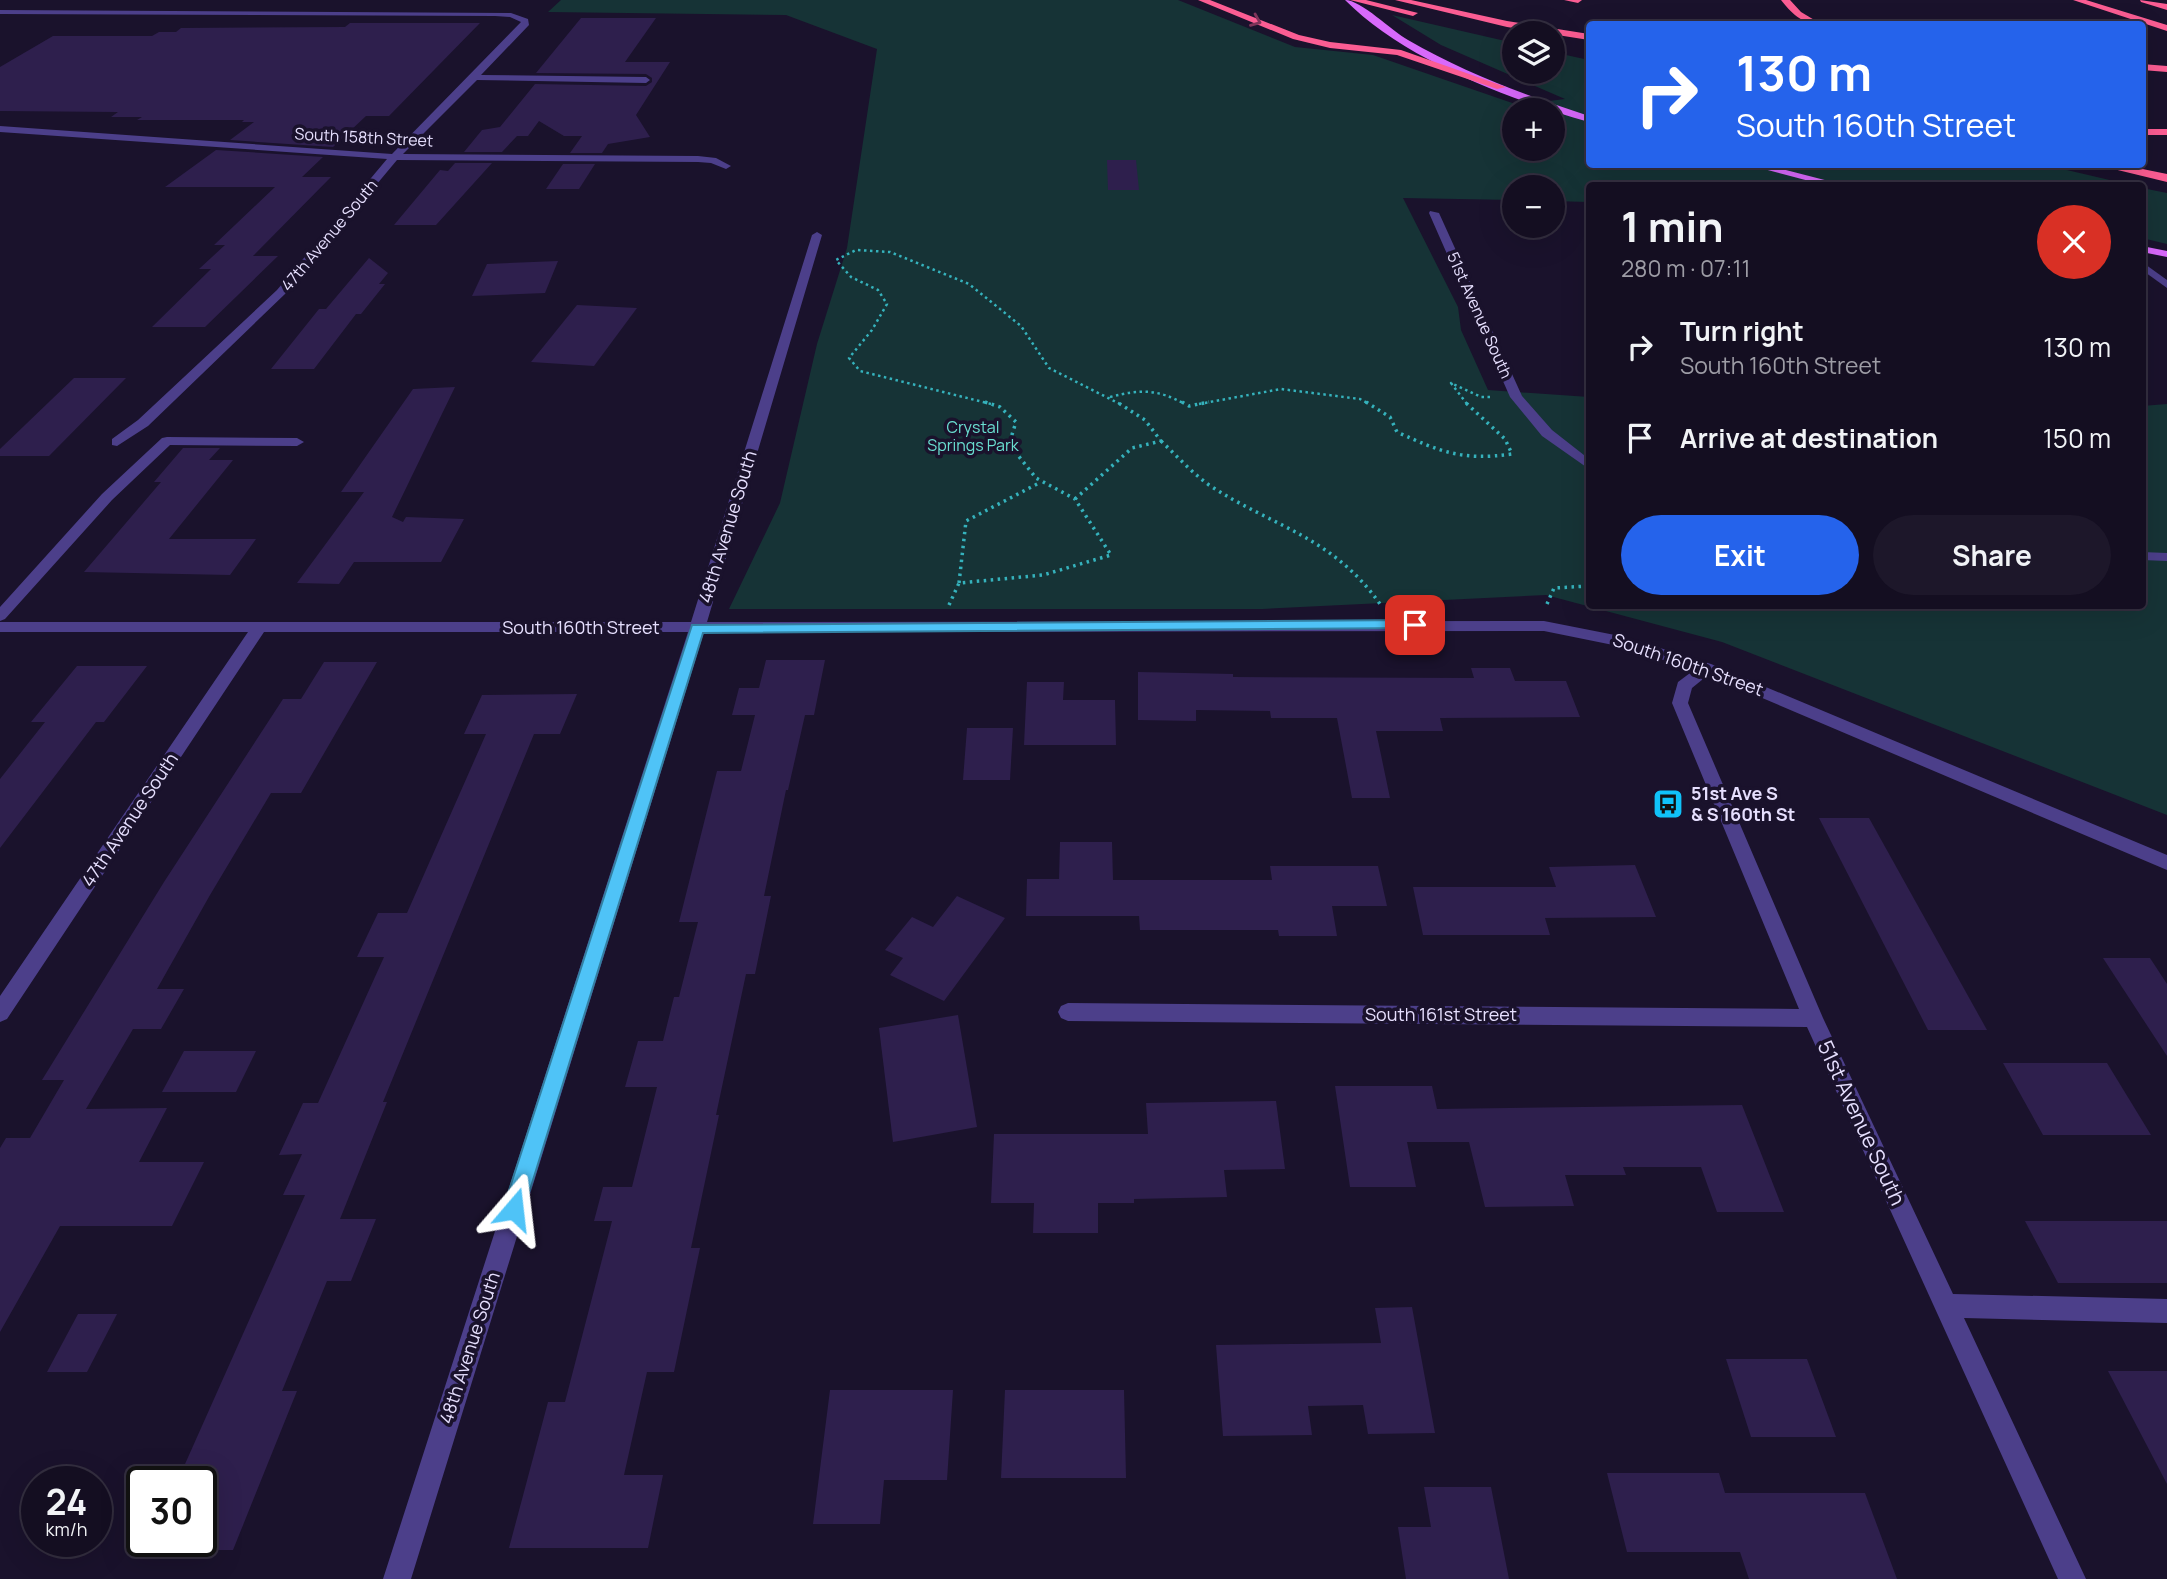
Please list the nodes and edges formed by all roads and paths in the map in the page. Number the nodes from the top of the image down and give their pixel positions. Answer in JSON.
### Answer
{"nodes":[{"id":1,"x":141,"y":0,"type":"edge"},
{"id":2,"x":1202,"y":0,"type":"edge"},
{"id":3,"x":1351,"y":0,"type":"edge"},
{"id":4,"x":1399,"y":0,"type":"edge"},
{"id":5,"x":1568,"y":0,"type":"edge"},
{"id":6,"x":1578,"y":0,"type":"edge"},
{"id":7,"x":1785,"y":0,"type":"edge"},
{"id":8,"x":2077,"y":0,"type":"edge"},
{"id":9,"x":2114,"y":0,"type":"edge"},
{"id":10,"x":2144,"y":0,"type":"edge"},
{"id":11,"x":249,"y":6,"type":"dead end"},
{"id":12,"x":2167,"y":7,"type":"edge"},
{"id":13,"x":0,"y":12,"type":"edge"},
{"id":14,"x":123,"y":12,"type":"junction"},
{"id":15,"x":240,"y":12,"type":"junction"},
{"id":16,"x":1419,"y":14,"type":"junction"},
{"id":17,"x":2167,"y":18,"type":"edge"},
{"id":18,"x":1811,"y":21,"type":"edge"},
{"id":19,"x":2144,"y":21,"type":"edge"},
{"id":20,"x":2146,"y":21,"type":"edge"},
{"id":21,"x":2167,"y":28,"type":"edge"},
{"id":22,"x":1502,"y":30,"type":"edge"},
{"id":23,"x":1502,"y":33,"type":"edge"},
{"id":24,"x":1586,"y":36,"type":"edge"},
{"id":25,"x":1403,"y":40,"type":"junction"},
{"id":26,"x":1565,"y":41,"type":"edge"},
{"id":27,"x":1330,"y":45,"type":"junction"},
{"id":28,"x":1586,"y":45,"type":"edge"},
{"id":29,"x":2146,"y":69,"type":"edge"},
{"id":30,"x":2167,"y":70,"type":"edge"},
{"id":31,"x":474,"y":77,"type":"junction"},
{"id":32,"x":646,"y":80,"type":"dead end"},
{"id":33,"x":1501,"y":88,"type":"junction"},
{"id":34,"x":1586,"y":119,"type":"edge"},
{"id":35,"x":0,"y":129,"type":"edge"},
{"id":36,"x":2146,"y":132,"type":"edge"},
{"id":37,"x":2167,"y":132,"type":"edge"},
{"id":38,"x":394,"y":157,"type":"junction"},
{"id":39,"x":726,"y":166,"type":"dead end"},
{"id":40,"x":1766,"y":168,"type":"edge"},
{"id":41,"x":2121,"y":168,"type":"edge"},
{"id":42,"x":2130,"y":168,"type":"edge"},
{"id":43,"x":2167,"y":176,"type":"edge"},
{"id":44,"x":1826,"y":182,"type":"edge"},
{"id":45,"x":1434,"y":213,"type":"dead end"},
{"id":46,"x":817,"y":235,"type":"dead end"},
{"id":47,"x":2146,"y":250,"type":"edge"},
{"id":48,"x":2167,"y":254,"type":"edge"},
{"id":49,"x":2146,"y":268,"type":"edge"},
{"id":50,"x":2167,"y":285,"type":"edge"},
{"id":51,"x":1109,"y":397,"type":"junction"},
{"id":52,"x":1516,"y":397,"type":"junction"},
{"id":53,"x":1161,"y":441,"type":"junction"},
{"id":54,"x":117,"y":442,"type":"dead end"},
{"id":55,"x":297,"y":442,"type":"dead end"},
{"id":56,"x":1586,"y":463,"type":"edge"},
{"id":57,"x":1041,"y":482,"type":"junction"},
{"id":58,"x":1074,"y":499,"type":"junction"},
{"id":59,"x":2146,"y":556,"type":"edge"},
{"id":60,"x":2167,"y":557,"type":"edge"},
{"id":61,"x":959,"y":583,"type":"junction"},
{"id":62,"x":1586,"y":586,"type":"edge"},
{"id":63,"x":0,"y":616,"type":"edge"},
{"id":64,"x":1392,"y":625,"type":"junction"},
{"id":65,"x":261,"y":626,"type":"junction"},
{"id":66,"x":1544,"y":626,"type":"junction"},
{"id":67,"x":0,"y":627,"type":"edge"},
{"id":68,"x":939,"y":627,"type":"junction"},
{"id":69,"x":697,"y":628,"type":"junction"},
{"id":70,"x":1704,"y":669,"type":"junction"},
{"id":71,"x":2167,"y":863,"type":"edge"},
{"id":72,"x":1068,"y":1012,"type":"dead end"},
{"id":73,"x":0,"y":1013,"type":"edge"},
{"id":74,"x":1813,"y":1018,"type":"junction"},
{"id":75,"x":1946,"y":1306,"type":"junction"},
{"id":76,"x":2167,"y":1311,"type":"edge"},
{"id":77,"x":397,"y":1579,"type":"edge"},
{"id":78,"x":2072,"y":1579,"type":"edge"}],
"edges":[{"from":1,"to":14,"type":"street"},
{"from":2,"to":27,"type":"highway","one_way":true},
{"from":3,"to":16,"type":"highway"},
{"from":3,"to":25,"type":"main road"},
{"from":4,"to":24,"type":"highway"},
{"from":5,"to":6,"type":"highway"},
{"from":7,"to":18,"type":"highway"},
{"from":8,"to":19,"type":"highway"},
{"from":9,"to":17,"type":"highway"},
{"from":10,"to":12,"type":"highway"},
{"from":11,"to":15,"type":"street"},
{"from":13,"to":14,"type":"street"},
{"from":14,"to":15,"type":"street"},
{"from":15,"to":31,"type":"street","name":"47th Avenue South"},
{"from":16,"to":22,"type":"highway"},
{"from":16,"to":23,"type":"highway"},
{"from":20,"to":21,"type":"highway"},
{"from":25,"to":27,"type":"highway"},
{"from":25,"to":33,"type":"main road"},
{"from":26,"to":28,"type":"highway"},
{"from":27,"to":33,"type":"highway"},
{"from":29,"to":30,"type":"highway"},
{"from":31,"to":32,"type":"street"},
{"from":31,"to":38,"type":"street","name":"47th Avenue South"},
{"from":33,"to":34,"type":"main road"},
{"from":35,"to":38,"type":"street","name":"South 158th Street"},
{"from":36,"to":37,"type":"highway"},
{"from":38,"to":39,"type":"street","name":"South 158th Street"},
{"from":38,"to":54,"type":"street","name":"47th Avenue South"},
{"from":40,"to":44,"type":"main road"},
{"from":41,"to":43,"type":"highway"},
{"from":42,"to":43,"type":"highway"},
{"from":45,"to":52,"type":"street","name":"51st Avenue South"},
{"from":46,"to":69,"type":"street","name":"48th Avenue South"},
{"from":47,"to":48,"type":"main road"},
{"from":49,"to":50,"type":"street"},
{"from":51,"to":52,"type":"path"},
{"from":51,"to":53,"type":"path"},
{"from":51,"to":57,"type":"path"},
{"from":52,"to":56,"type":"street","name":"51st Avenue South"},
{"from":53,"to":58,"type":"path"},
{"from":53,"to":64,"type":"path"},
{"from":55,"to":63,"type":"street"},
{"from":57,"to":58,"type":"path"},
{"from":57,"to":61,"type":"path"},
{"from":58,"to":61,"type":"path"},
{"from":59,"to":60,"type":"street"},
{"from":61,"to":68,"type":"path"},
{"from":62,"to":66,"type":"path"},
{"from":64,"to":66,"type":"street","name":"South 160th Street"},
{"from":64,"to":68,"type":"street","name":"South 160th Street"},
{"from":65,"to":67,"type":"street","name":"South 160th Street"},
{"from":65,"to":69,"type":"street","name":"South 160th Street"},
{"from":65,"to":73,"type":"street","name":"47th Avenue South"},
{"from":66,"to":70,"type":"street","name":"South 160th Street"},
{"from":68,"to":69,"type":"street","name":"South 160th Street"},
{"from":69,"to":77,"type":"street","name":"48th Avenue South"},
{"from":70,"to":71,"type":"street","name":"South 160th Street"},
{"from":70,"to":74,"type":"street","name":"51st Avenue South"},
{"from":72,"to":74,"type":"street","name":"South 161st Street"},
{"from":74,"to":75,"type":"street","name":"51st Avenue South"},
{"from":75,"to":76,"type":"street"},
{"from":75,"to":78,"type":"street","name":"51st Avenue South"}]}
